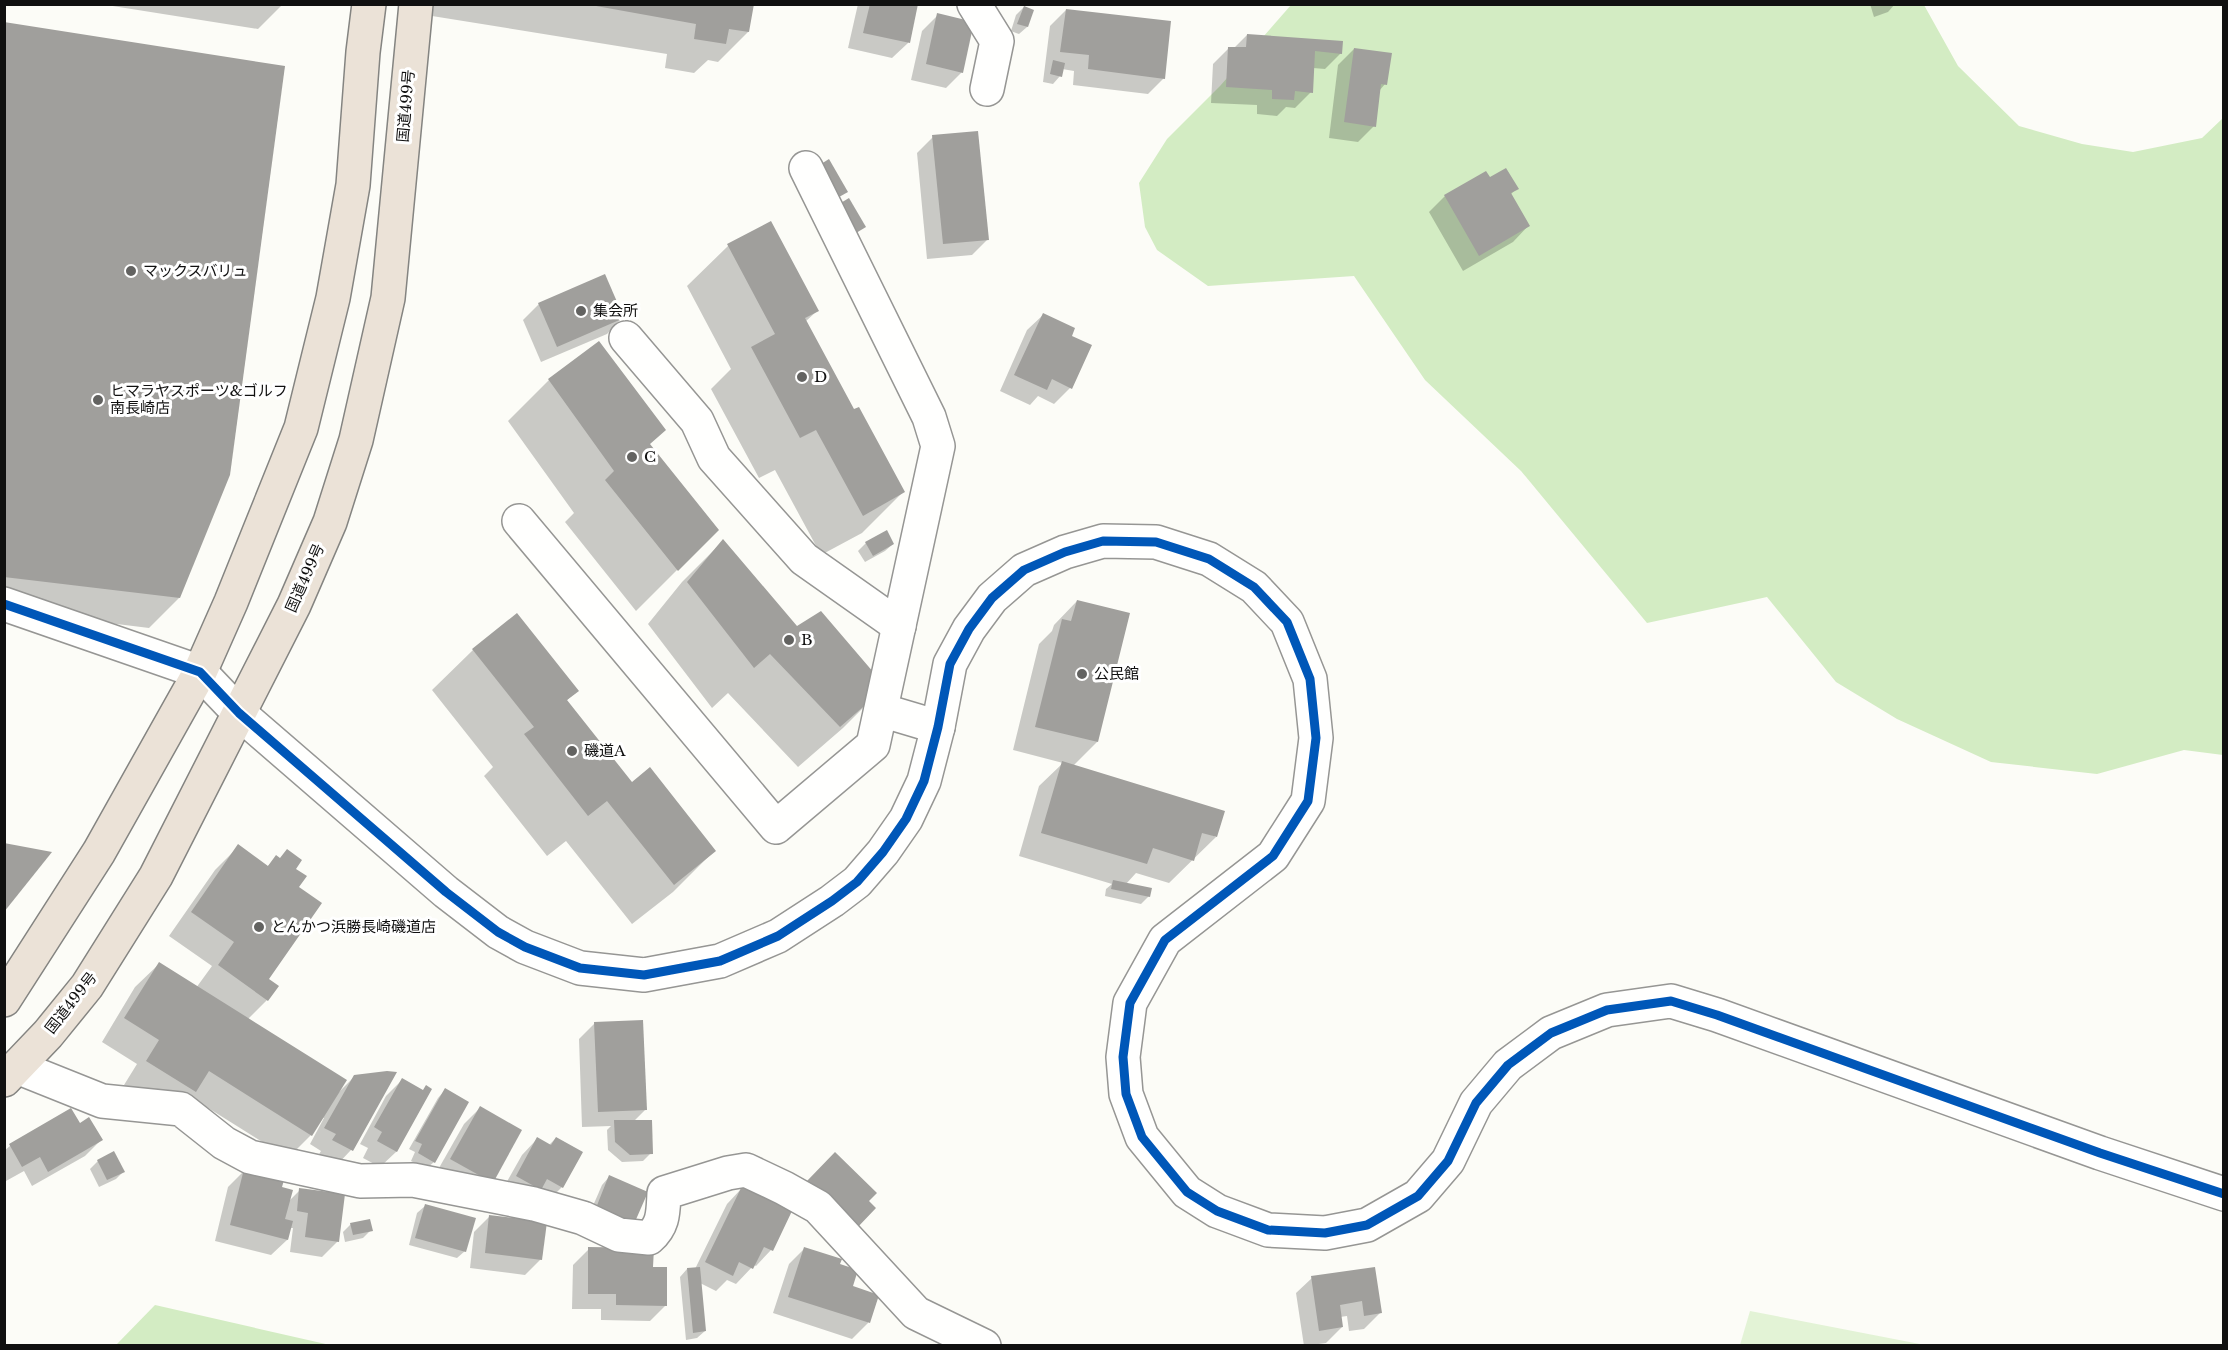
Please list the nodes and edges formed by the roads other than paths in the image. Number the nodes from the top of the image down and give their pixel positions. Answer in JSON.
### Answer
{"nodes":[{"id":1,"x":369,"y":4,"type":"edge"},
{"id":2,"x":416,"y":4,"type":"edge"},
{"id":3,"x":974,"y":4,"type":"edge"},
{"id":4,"x":987,"y":90,"type":"dead end"},
{"id":5,"x":806,"y":168,"type":"dead end"},
{"id":6,"x":626,"y":338,"type":"dead end"},
{"id":7,"x":519,"y":521,"type":"dead end"},
{"id":8,"x":4,"y":604,"type":"edge"},
{"id":9,"x":899,"y":626,"type":"junction"},
{"id":10,"x":200,"y":672,"type":"junction"},
{"id":11,"x":881,"y":710,"type":"junction"},
{"id":12,"x":240,"y":713,"type":"junction"},
{"id":13,"x":938,"y":727,"type":"junction"},
{"id":14,"x":4,"y":1000,"type":"edge"},
{"id":15,"x":11,"y":1073,"type":"edge"},
{"id":16,"x":2223,"y":1194,"type":"edge"},
{"id":17,"x":984,"y":1346,"type":"edge"}],
"edges":[{"from":1,"to":10,"type":"highway"},
{"from":2,"to":12,"type":"highway","name":"国道499号"},
{"from":3,"to":4,"type":"street"},
{"from":5,"to":9,"type":"street"},
{"from":6,"to":9,"type":"street"},
{"from":7,"to":11,"type":"street"},
{"from":8,"to":10,"type":"street"},
{"from":9,"to":11,"type":"street"},
{"from":10,"to":12,"type":"street"},
{"from":10,"to":14,"type":"highway"},
{"from":11,"to":13,"type":"street"},
{"from":12,"to":13,"type":"street"},
{"from":12,"to":15,"type":"highway","name":"国道499号"},
{"from":13,"to":16,"type":"street"},
{"from":15,"to":17,"type":"street"}]}
